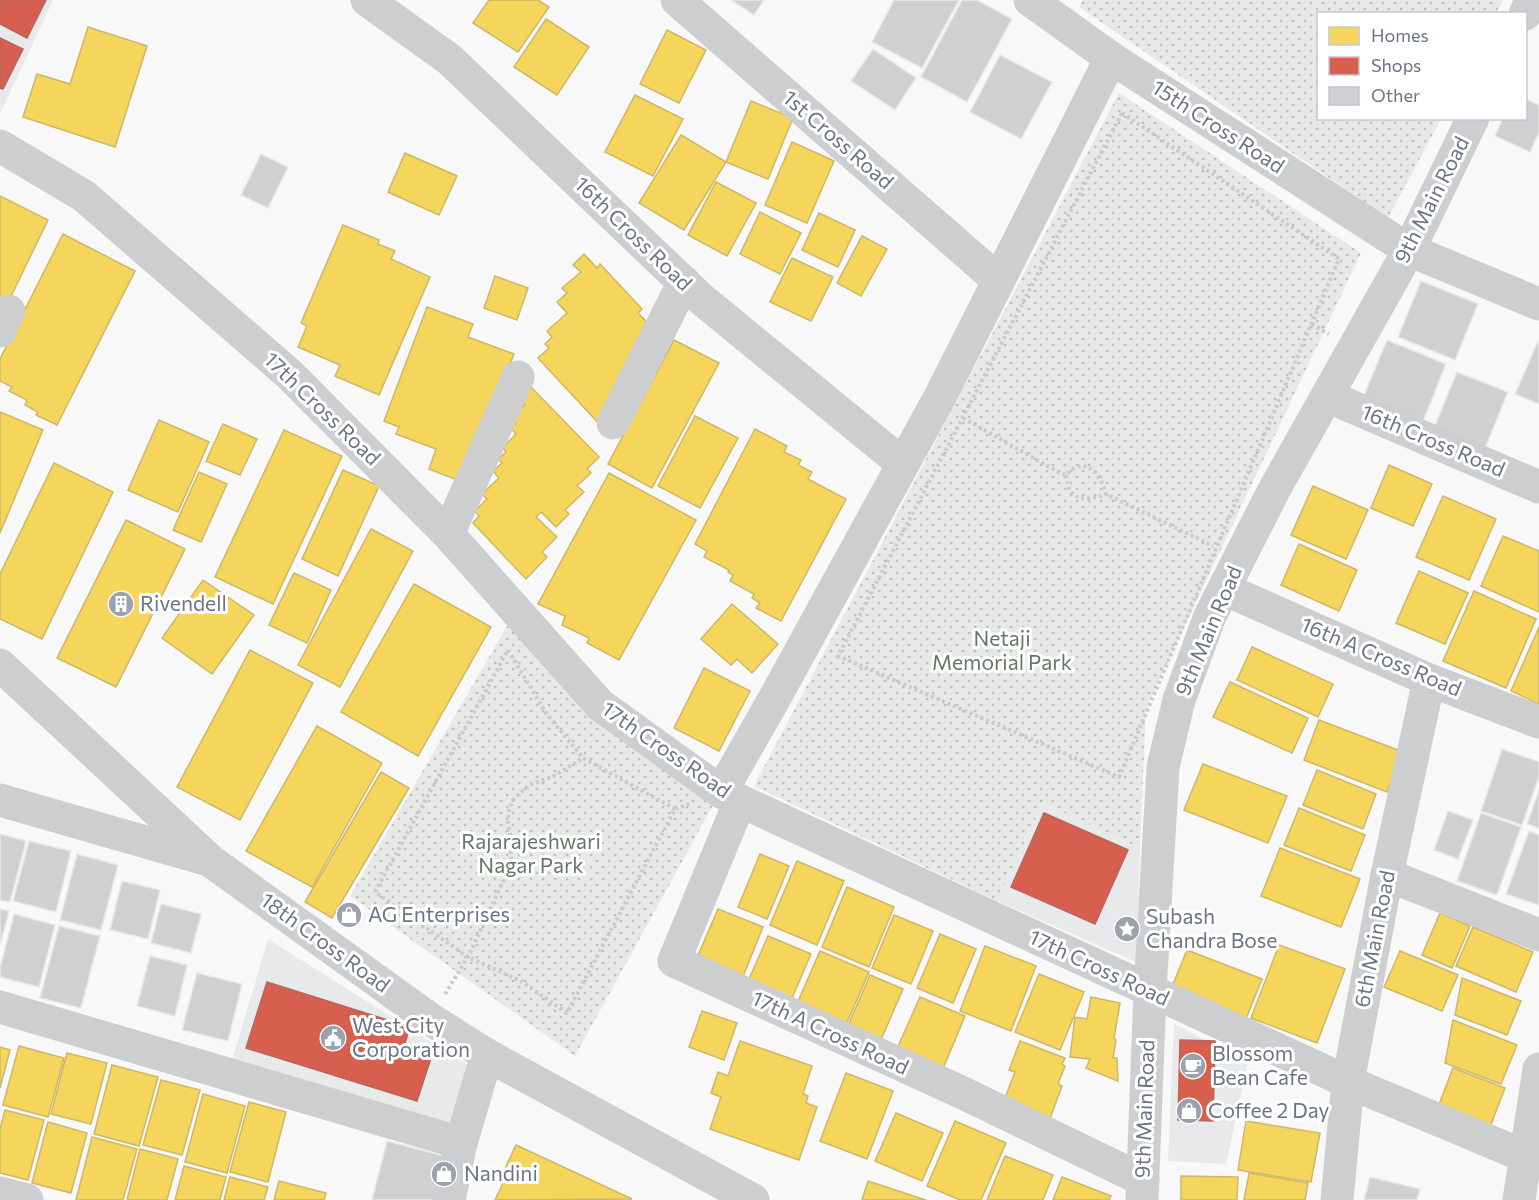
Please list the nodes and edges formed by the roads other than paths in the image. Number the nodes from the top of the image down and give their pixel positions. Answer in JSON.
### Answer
{"nodes":[{"id":1,"x":367,"y":0,"type":"edge"},
{"id":2,"x":677,"y":0,"type":"edge"},
{"id":3,"x":1030,"y":0,"type":"edge"},
{"id":4,"x":1111,"y":58,"type":"junction"},
{"id":5,"x":1472,"y":120,"type":"edge"},
{"id":6,"x":0,"y":146,"type":"edge"},
{"id":7,"x":1408,"y":250,"type":"junction"},
{"id":8,"x":998,"y":280,"type":"junction"},
{"id":9,"x":684,"y":282,"type":"junction"},
{"id":10,"x":1539,"y":304,"type":"edge"},
{"id":11,"x":518,"y":377,"type":"dead end"},
{"id":12,"x":1327,"y":396,"type":"junction"},
{"id":13,"x":613,"y":423,"type":"dead end"},
{"id":14,"x":903,"y":464,"type":"junction"},
{"id":15,"x":1539,"y":487,"type":"edge"},
{"id":16,"x":448,"y":534,"type":"junction"},
{"id":17,"x":1224,"y":589,"type":"junction"},
{"id":18,"x":0,"y":665,"type":"edge"},
{"id":19,"x":1429,"y":680,"type":"junction"},
{"id":20,"x":1539,"y":722,"type":"edge"},
{"id":21,"x":730,"y":796,"type":"junction"},
{"id":22,"x":0,"y":800,"type":"edge"},
{"id":23,"x":212,"y":862,"type":"junction"},
{"id":24,"x":1387,"y":875,"type":"junction"},
{"id":25,"x":1539,"y":935,"type":"edge"},
{"id":26,"x":1150,"y":992,"type":"junction"},
{"id":27,"x":0,"y":1007,"type":"edge"},
{"id":28,"x":486,"y":1055,"type":"junction"},
{"id":29,"x":1539,"y":1069,"type":"edge"},
{"id":30,"x":1348,"y":1082,"type":"junction"},
{"id":31,"x":461,"y":1143,"type":"junction"},
{"id":32,"x":1532,"y":1159,"type":"edge"},
{"id":33,"x":1142,"y":1190,"type":"edge"},
{"id":34,"x":0,"y":1192,"type":"edge"},
{"id":35,"x":27,"y":1200,"type":"edge"},
{"id":36,"x":449,"y":1200,"type":"edge"},
{"id":37,"x":753,"y":1200,"type":"edge"},
{"id":38,"x":1337,"y":1200,"type":"edge"},
{"id":39,"x":1518,"y":1200,"type":"edge"}],
"edges":[{"from":1,"to":9,"type":"street","name":"16th Cross Road"},
{"from":2,"to":8,"type":"street","name":"1st Cross Road"},
{"from":3,"to":4,"type":"street","name":"15th Cross Road"},
{"from":4,"to":7,"type":"street","name":"15th Cross Road"},
{"from":4,"to":8,"type":"street"},
{"from":5,"to":7,"type":"street","name":"9th Main Road"},
{"from":6,"to":16,"type":"street","name":"17th Cross Road"},
{"from":7,"to":10,"type":"street","name":"15th Cross Road"},
{"from":7,"to":12,"type":"street","name":"9th Main Road"},
{"from":8,"to":14,"type":"street"},
{"from":9,"to":13,"type":"street"},
{"from":9,"to":14,"type":"street","name":"16th Cross Road"},
{"from":11,"to":16,"type":"street"},
{"from":12,"to":15,"type":"street","name":"16th Cross Road"},
{"from":12,"to":17,"type":"street","name":"9th Main Road"},
{"from":14,"to":21,"type":"street"},
{"from":16,"to":21,"type":"street","name":"17th Cross Road"},
{"from":17,"to":19,"type":"street","name":"16th A Cross Road"},
{"from":17,"to":26,"type":"street","name":"9th Main Road"},
{"from":18,"to":23,"type":"street","name":"18th Cross Road"},
{"from":19,"to":20,"type":"street","name":"16th A Cross Road"},
{"from":19,"to":24,"type":"street","name":"6th Main Road"},
{"from":21,"to":26,"type":"street","name":"17th Cross Road"},
{"from":21,"to":33,"type":"street","name":"17th A Cross Road"},
{"from":22,"to":23,"type":"street"},
{"from":23,"to":28,"type":"street","name":"18th Cross Road"},
{"from":24,"to":25,"type":"street"},
{"from":24,"to":30,"type":"street","name":"6th Main Road"},
{"from":26,"to":30,"type":"street","name":"17th Cross Road"},
{"from":26,"to":33,"type":"street","name":"9th Main Road"},
{"from":27,"to":31,"type":"street"},
{"from":28,"to":31,"type":"street"},
{"from":28,"to":37,"type":"street","name":"18th Cross Road"},
{"from":29,"to":32,"type":"street"},
{"from":30,"to":32,"type":"street","name":"17th Cross Road"},
{"from":30,"to":38,"type":"street","name":"6th Main Road"},
{"from":31,"to":36,"type":"street"},
{"from":32,"to":39,"type":"street"},
{"from":34,"to":35,"type":"street"}]}
